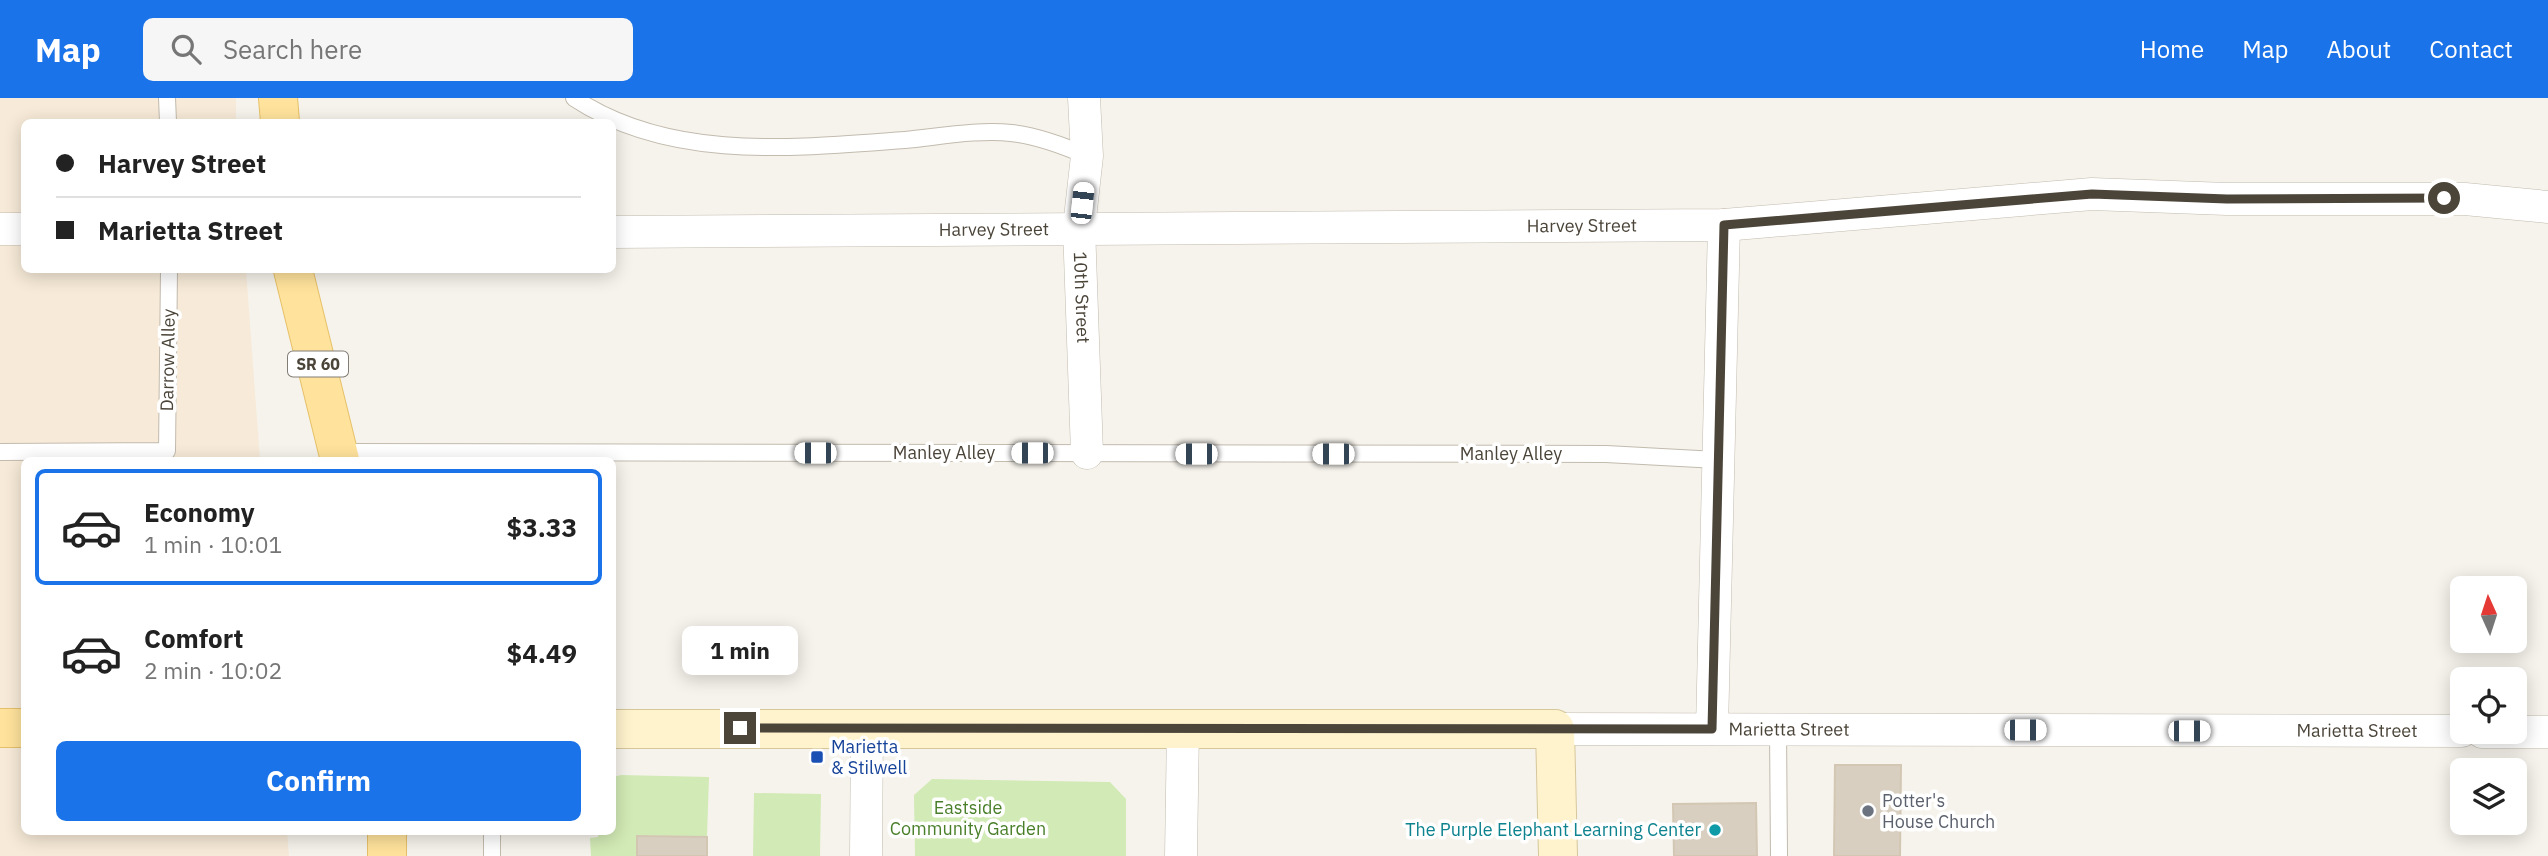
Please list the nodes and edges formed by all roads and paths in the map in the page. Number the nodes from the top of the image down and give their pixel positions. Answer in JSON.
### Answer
{"nodes":[{"id":1,"x":167,"y":98,"type":"edge"},
{"id":2,"x":278,"y":98,"type":"edge"},
{"id":3,"x":574,"y":98,"type":"edge"},
{"id":4,"x":1084,"y":98,"type":"edge"},
{"id":5,"x":168,"y":119,"type":"edge"},
{"id":6,"x":280,"y":119,"type":"edge"},
{"id":7,"x":611,"y":119,"type":"edge"},
{"id":8,"x":616,"y":121,"type":"edge"},
{"id":9,"x":1087,"y":156,"type":"junction"},
{"id":10,"x":2548,"y":207,"type":"edge"},
{"id":11,"x":1724,"y":225,"type":"junction"},
{"id":12,"x":1079,"y":227,"type":"junction"},
{"id":13,"x":0,"y":229,"type":"edge"},
{"id":14,"x":21,"y":229,"type":"edge"},
{"id":15,"x":616,"y":232,"type":"edge"},
{"id":16,"x":169,"y":273,"type":"edge"},
{"id":17,"x":294,"y":273,"type":"edge"},
{"id":18,"x":0,"y":452,"type":"edge"},
{"id":19,"x":1087,"y":453,"type":"junction"},
{"id":20,"x":339,"y":456,"type":"edge"},
{"id":21,"x":1717,"y":460,"type":"junction"},
{"id":22,"x":867,"y":727,"type":"junction"},
{"id":23,"x":0,"y":728,"type":"edge"},
{"id":24,"x":21,"y":728,"type":"edge"},
{"id":25,"x":1183,"y":728,"type":"junction"},
{"id":26,"x":616,"y":729,"type":"edge"},
{"id":27,"x":1555,"y":729,"type":"junction"},
{"id":28,"x":1712,"y":729,"type":"junction"},
{"id":29,"x":1779,"y":729,"type":"junction"},
{"id":30,"x":2450,"y":732,"type":"edge"},
{"id":31,"x":2527,"y":732,"type":"edge"},
{"id":32,"x":2548,"y":732,"type":"edge"},
{"id":33,"x":387,"y":835,"type":"edge"},
{"id":34,"x":492,"y":835,"type":"edge"},
{"id":35,"x":387,"y":856,"type":"edge"},
{"id":36,"x":492,"y":856,"type":"edge"},
{"id":37,"x":866,"y":856,"type":"edge"},
{"id":38,"x":1181,"y":856,"type":"edge"},
{"id":39,"x":1558,"y":856,"type":"edge"},
{"id":40,"x":1779,"y":856,"type":"edge"}],
"edges":[{"from":1,"to":5,"type":"lane"},
{"from":2,"to":6,"type":"main road"},
{"from":3,"to":7,"type":"lane"},
{"from":4,"to":9,"type":"street","name":"10th Street"},
{"from":8,"to":9,"type":"lane"},
{"from":9,"to":12,"type":"street","name":"10th Street"},
{"from":10,"to":11,"type":"street","name":"Harvey Street"},
{"from":11,"to":12,"type":"street","name":"Harvey Street"},
{"from":11,"to":21,"type":"street"},
{"from":12,"to":15,"type":"street","name":"Harvey Street"},
{"from":12,"to":19,"type":"street","name":"10th Street"},
{"from":13,"to":14,"type":"street"},
{"from":16,"to":18,"type":"lane","name":"Darrow Alley"},
{"from":17,"to":20,"type":"main road","number":"SR 60"},
{"from":19,"to":20,"type":"lane","name":"Manley Alley"},
{"from":19,"to":21,"type":"lane","name":"Manley Alley"},
{"from":21,"to":28,"type":"street"},
{"from":22,"to":25,"type":"main road","name":"Marietta Street"},
{"from":22,"to":26,"type":"main road","name":"Marietta Street"},
{"from":22,"to":37,"type":"street"},
{"from":23,"to":24,"type":"main road"},
{"from":25,"to":27,"type":"main road","name":"Marietta Street"},
{"from":25,"to":38,"type":"street"},
{"from":27,"to":28,"type":"street","name":"Marietta Street"},
{"from":27,"to":39,"type":"main road"},
{"from":28,"to":29,"type":"street","name":"Marietta Street"},
{"from":29,"to":30,"type":"street","name":"Marietta Street"},
{"from":29,"to":40,"type":"lane"},
{"from":31,"to":32,"type":"street"},
{"from":33,"to":35,"type":"main road"},
{"from":34,"to":36,"type":"lane"}]}
